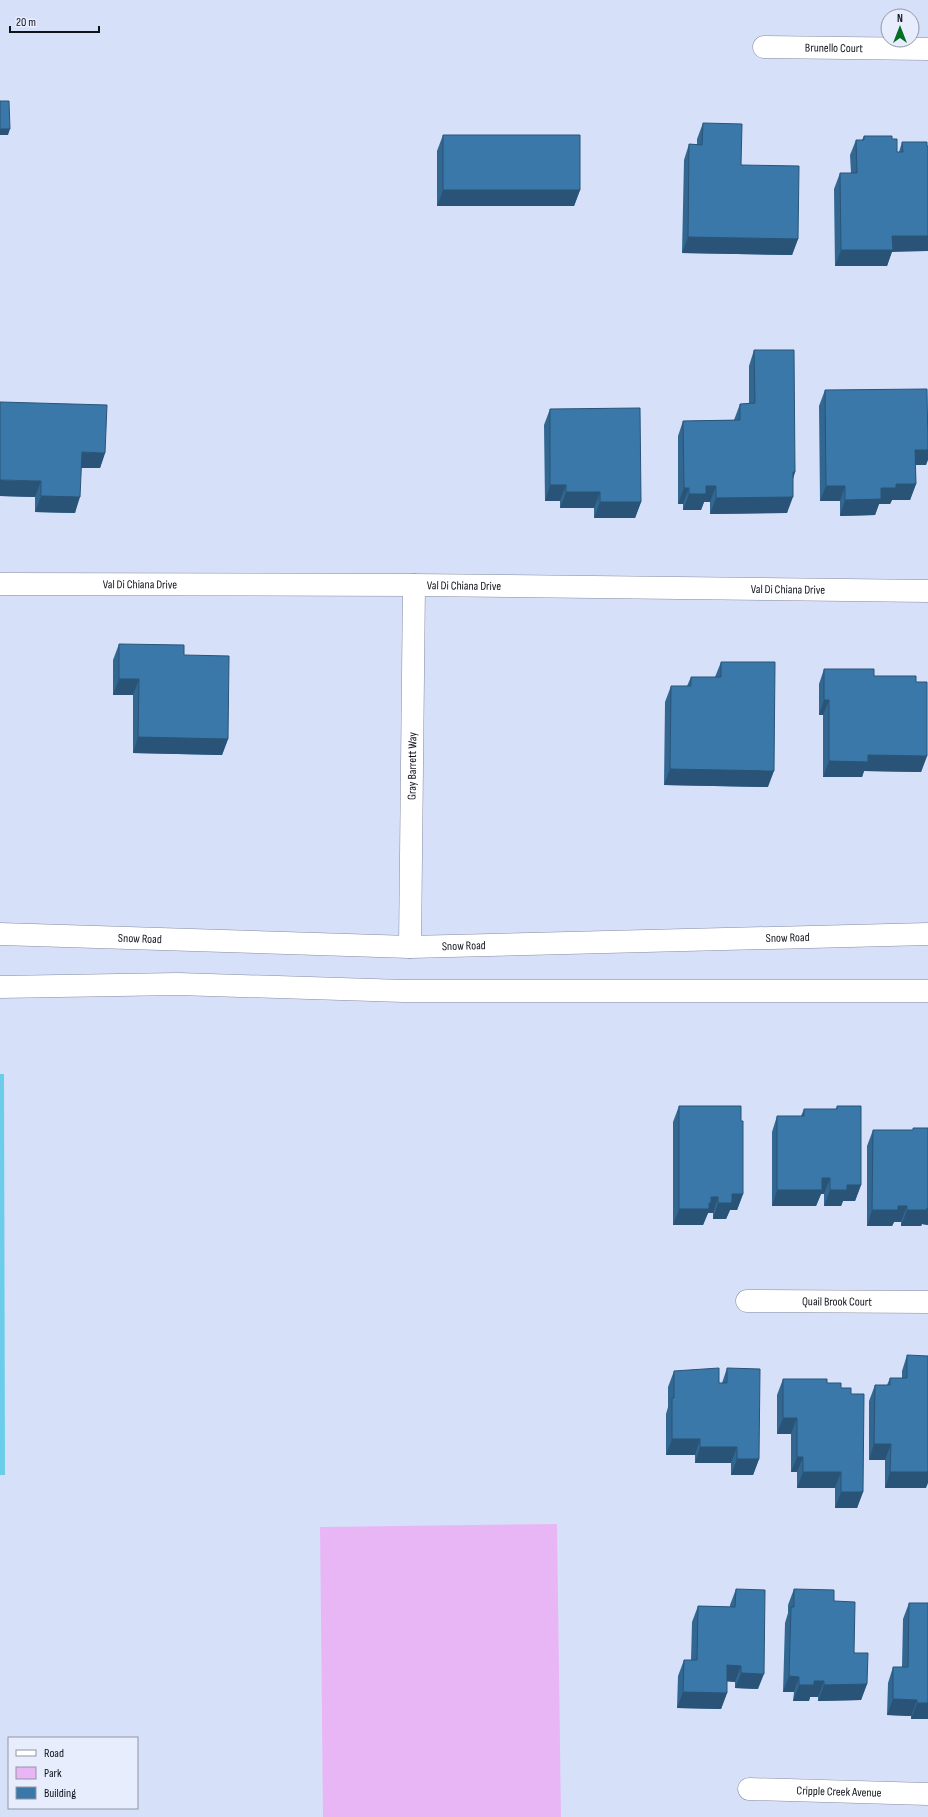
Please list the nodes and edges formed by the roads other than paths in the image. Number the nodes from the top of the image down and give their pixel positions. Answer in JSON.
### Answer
{"nodes":[{"id":1,"x":764,"y":47,"type":"dead end"},
{"id":2,"x":928,"y":49,"type":"edge"},
{"id":3,"x":0,"y":584,"type":"edge"},
{"id":4,"x":414,"y":585,"type":"junction"},
{"id":5,"x":928,"y":591,"type":"edge"},
{"id":6,"x":0,"y":934,"type":"edge"},
{"id":7,"x":928,"y":934,"type":"edge"},
{"id":8,"x":410,"y":947,"type":"junction"},
{"id":9,"x":0,"y":987,"type":"edge"},
{"id":10,"x":928,"y":991,"type":"edge"},
{"id":11,"x":746,"y":1301,"type":"dead end"},
{"id":12,"x":928,"y":1302,"type":"edge"},
{"id":13,"x":749,"y":1789,"type":"dead end"},
{"id":14,"x":928,"y":1794,"type":"edge"}],
"edges":[{"from":1,"to":2,"type":"main road","name":"Brunello Court"},
{"from":3,"to":4,"type":"main road","name":"Val Di Chiana Drive"},
{"from":4,"to":5,"type":"main road","name":"Val Di Chiana Drive"},
{"from":4,"to":8,"type":"main road","name":"Gray Barrett Way"},
{"from":6,"to":8,"type":"main road","name":"Snow Road"},
{"from":7,"to":8,"type":"main road","name":"Snow Road"},
{"from":9,"to":10,"type":"main road"},
{"from":11,"to":12,"type":"main road","name":"Quail Brook Court"},
{"from":13,"to":14,"type":"main road","name":"Cripple Creek Avenue"}]}
